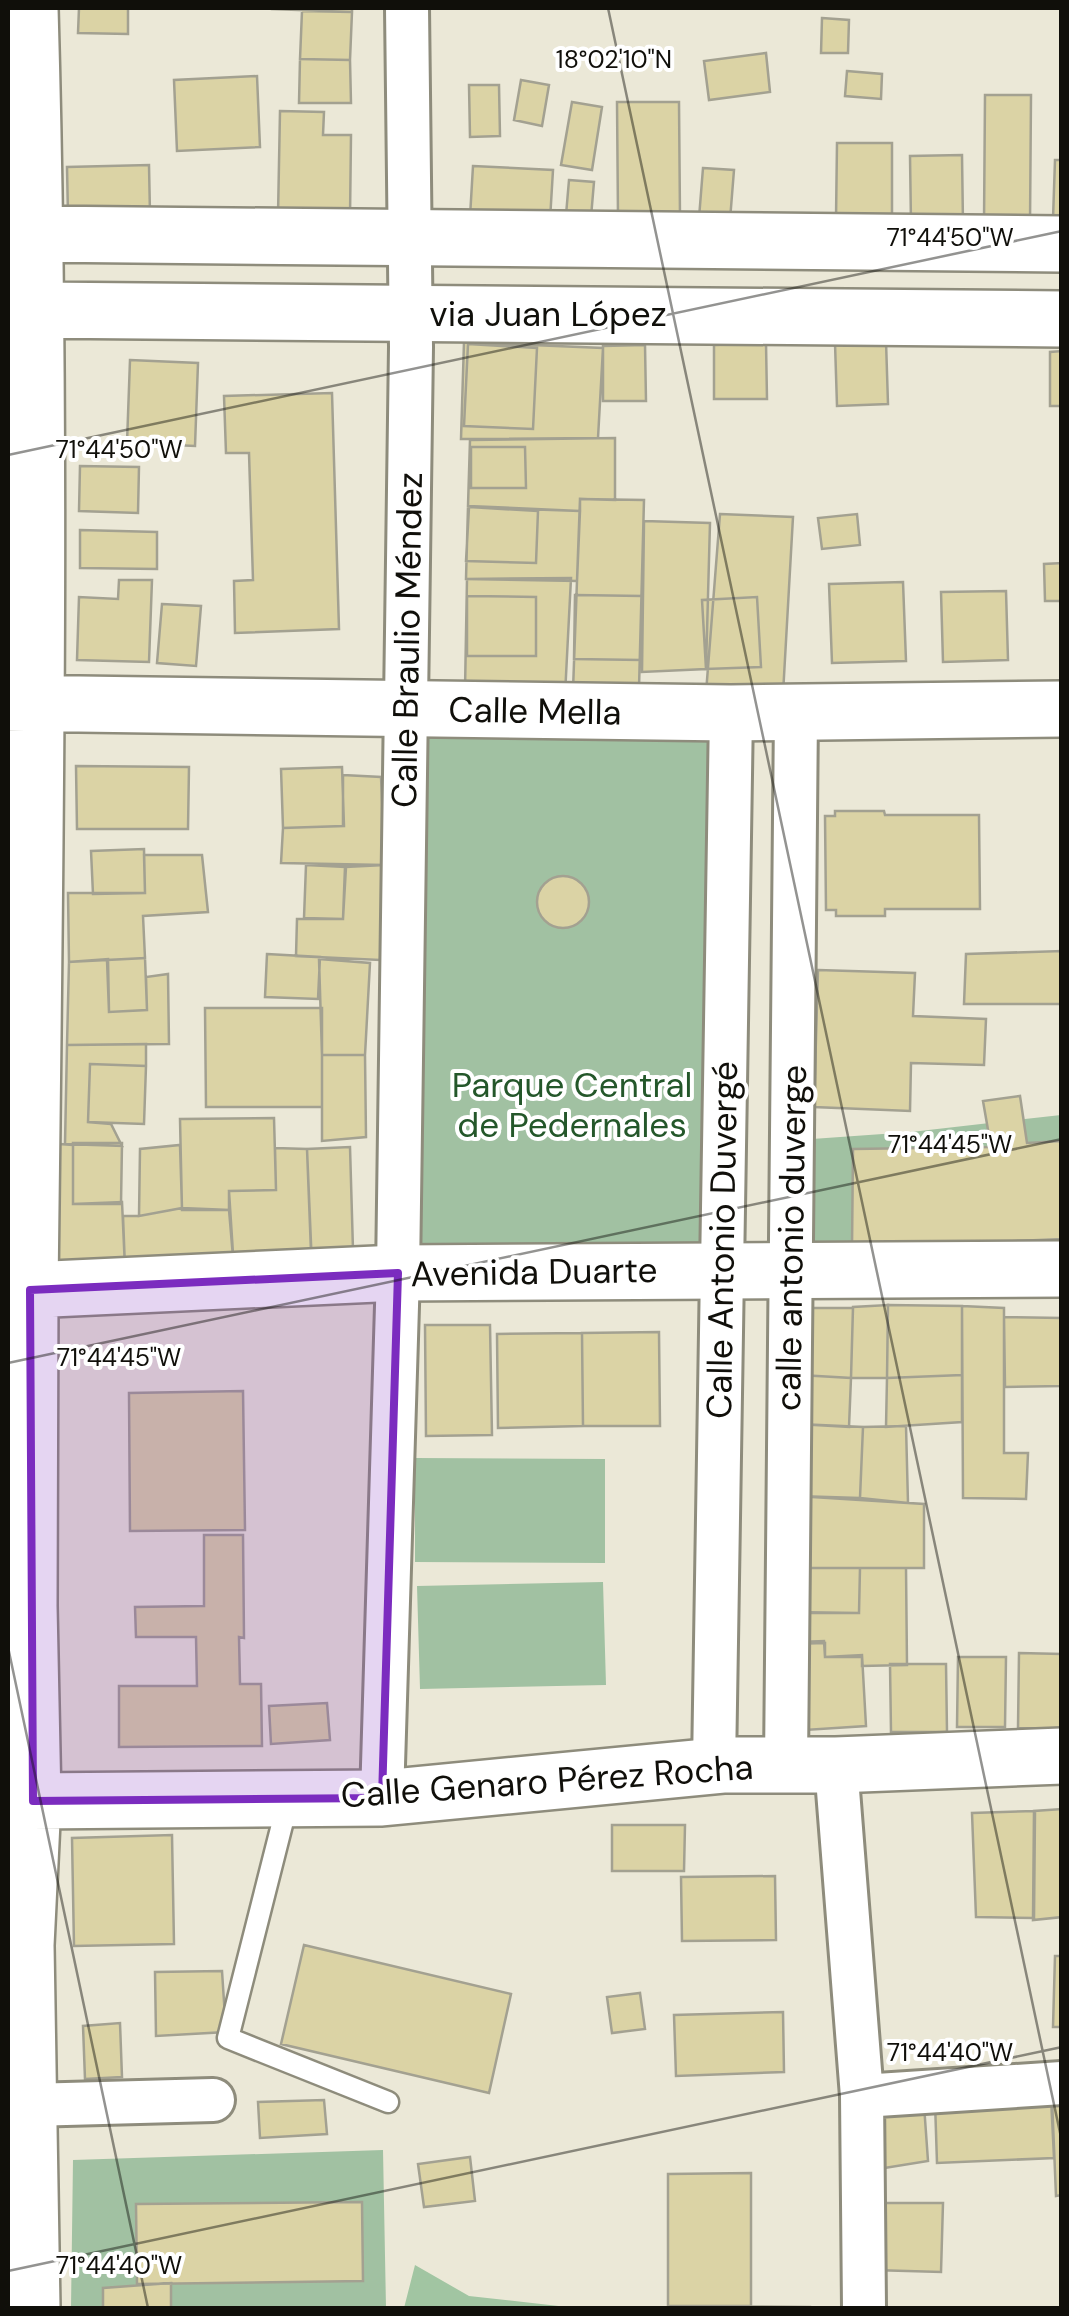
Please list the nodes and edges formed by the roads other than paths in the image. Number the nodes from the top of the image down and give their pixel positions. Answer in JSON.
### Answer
{"nodes":[{"id":1,"x":30,"y":8,"type":"edge"},
{"id":2,"x":407,"y":8,"type":"edge"},
{"id":3,"x":22,"y":234,"type":"edge"},
{"id":4,"x":411,"y":238,"type":"junction"},
{"id":5,"x":1062,"y":244,"type":"edge"},
{"id":6,"x":22,"y":310,"type":"edge"},
{"id":7,"x":412,"y":313,"type":"junction"},
{"id":8,"x":1062,"y":319,"type":"edge"},
{"id":9,"x":22,"y":703,"type":"edge"},
{"id":10,"x":1062,"y":708,"type":"edge"},
{"id":11,"x":406,"y":709,"type":"junction"},
{"id":12,"x":731,"y":713,"type":"junction"},
{"id":13,"x":796,"y":713,"type":"junction"},
{"id":14,"x":791,"y":1269,"type":"junction"},
{"id":15,"x":722,"y":1270,"type":"junction"},
{"id":16,"x":1062,"y":1270,"type":"edge"},
{"id":17,"x":398,"y":1273,"type":"junction"},
{"id":18,"x":19,"y":1290,"type":"edge"},
{"id":19,"x":18,"y":1607,"type":"edge"},
{"id":20,"x":1062,"y":1756,"type":"edge"},
{"id":21,"x":811,"y":1765,"type":"junction"},
{"id":22,"x":714,"y":1766,"type":"junction"},
{"id":23,"x":382,"y":1798,"type":"junction"},
{"id":24,"x":289,"y":1799,"type":"junction"},
{"id":25,"x":33,"y":1801,"type":"junction"},
{"id":26,"x":17,"y":1946,"type":"edge"},
{"id":27,"x":1062,"y":2083,"type":"edge"},
{"id":28,"x":862,"y":2096,"type":"junction"},
{"id":29,"x":213,"y":2100,"type":"dead end"},
{"id":30,"x":388,"y":2102,"type":"dead end"},
{"id":31,"x":29,"y":2105,"type":"junction"},
{"id":32,"x":32,"y":2308,"type":"edge"},
{"id":33,"x":864,"y":2308,"type":"edge"}],
"edges":[{"from":1,"to":3,"type":"main road"},
{"from":2,"to":4,"type":"street","name":"Calle Braulio Méndez"},
{"from":3,"to":4,"type":"main road"},
{"from":3,"to":6,"type":"main road"},
{"from":4,"to":5,"type":"main road"},
{"from":4,"to":7,"type":"street","name":"Calle Braulio Méndez"},
{"from":6,"to":7,"type":"main road","name":"via Juan López"},
{"from":6,"to":9,"type":"main road"},
{"from":7,"to":8,"type":"main road","name":"via Juan López"},
{"from":7,"to":11,"type":"street","name":"Calle Braulio Méndez"},
{"from":9,"to":11,"type":"main road","name":"Calle Mella"},
{"from":9,"to":18,"type":"main road"},
{"from":10,"to":13,"type":"main road","name":"Calle Mella"},
{"from":11,"to":12,"type":"main road","name":"Calle Mella"},
{"from":11,"to":17,"type":"street","name":"Calle Braulio Méndez"},
{"from":12,"to":13,"type":"main road","name":"Calle Mella"},
{"from":12,"to":15,"type":"street","name":"Calle Antonio Duvergé"},
{"from":13,"to":14,"type":"street","name":"calle antonio duverge"},
{"from":14,"to":15,"type":"main road","name":"Avenida Duarte"},
{"from":14,"to":16,"type":"main road","name":"Avenida Duarte"},
{"from":14,"to":21,"type":"street","name":"calle antonio duverge"},
{"from":15,"to":17,"type":"main road","name":"Avenida Duarte"},
{"from":15,"to":22,"type":"street","name":"Calle Antonio Duvergé"},
{"from":17,"to":18,"type":"main road","name":"Avenida Duarte"},
{"from":17,"to":23,"type":"street","name":"Calle Braulio Méndez"},
{"from":18,"to":19,"type":"main road"},
{"from":19,"to":25,"type":"main road"},
{"from":20,"to":21,"type":"main road","name":"Calle Genaro Pérez Rocha"},
{"from":21,"to":22,"type":"main road","name":"Calle Genaro Pérez Rocha"},
{"from":21,"to":28,"type":"street"},
{"from":22,"to":23,"type":"main road","name":"Calle Genaro Pérez Rocha"},
{"from":23,"to":24,"type":"main road","name":"Calle Genaro Pérez Rocha"},
{"from":24,"to":25,"type":"main road","name":"Calle Genaro Pérez Rocha"},
{"from":24,"to":30,"type":"lane"},
{"from":25,"to":26,"type":"main road"},
{"from":26,"to":31,"type":"main road"},
{"from":27,"to":28,"type":"street"},
{"from":28,"to":33,"type":"street"},
{"from":29,"to":31,"type":"street"},
{"from":31,"to":32,"type":"main road"}]}
